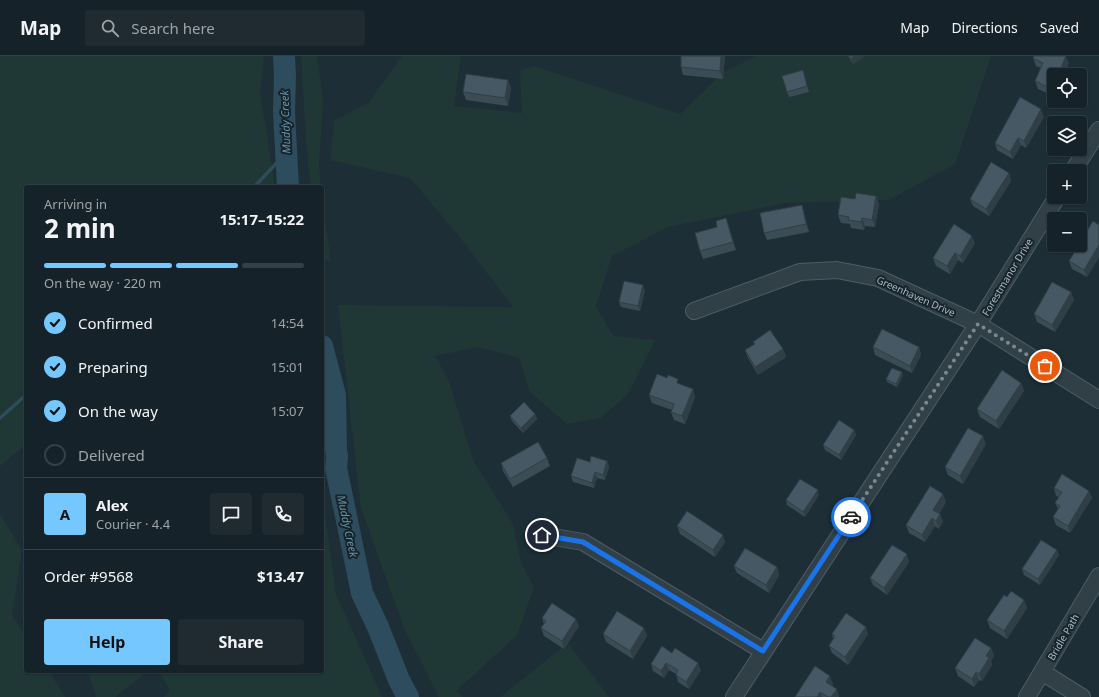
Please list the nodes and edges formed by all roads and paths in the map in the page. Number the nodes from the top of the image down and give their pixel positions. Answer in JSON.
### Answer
{"nodes":[{"id":1,"x":1099,"y":130,"type":"edge"},
{"id":2,"x":1077,"y":164,"type":"edge"},
{"id":3,"x":1052,"y":204,"type":"edge"},
{"id":4,"x":694,"y":311,"type":"dead end"},
{"id":5,"x":978,"y":324,"type":"junction"},
{"id":6,"x":1099,"y":400,"type":"edge"},
{"id":7,"x":542,"y":535,"type":"dead end"},
{"id":8,"x":1099,"y":576,"type":"edge"},
{"id":9,"x":763,"y":651,"type":"junction"},
{"id":10,"x":1042,"y":672,"type":"junction"},
{"id":11,"x":734,"y":697,"type":"edge"},
{"id":12,"x":1027,"y":697,"type":"edge"},
{"id":13,"x":1082,"y":697,"type":"edge"}],
"edges":[{"from":1,"to":2,"type":"street"},
{"from":3,"to":5,"type":"street","name":"Forestmanor Drive"},
{"from":4,"to":5,"type":"street","name":"Greenhaven Drive"},
{"from":5,"to":6,"type":"street","name":"Greenhaven Drive"},
{"from":5,"to":9,"type":"street","name":"Forestmanor Drive"},
{"from":7,"to":9,"type":"street"},
{"from":8,"to":10,"type":"street","name":"Bridle Path"},
{"from":9,"to":11,"type":"street","name":"Forestmanor Drive"},
{"from":10,"to":12,"type":"street","name":"Bridle Path"},
{"from":10,"to":13,"type":"street"}]}
